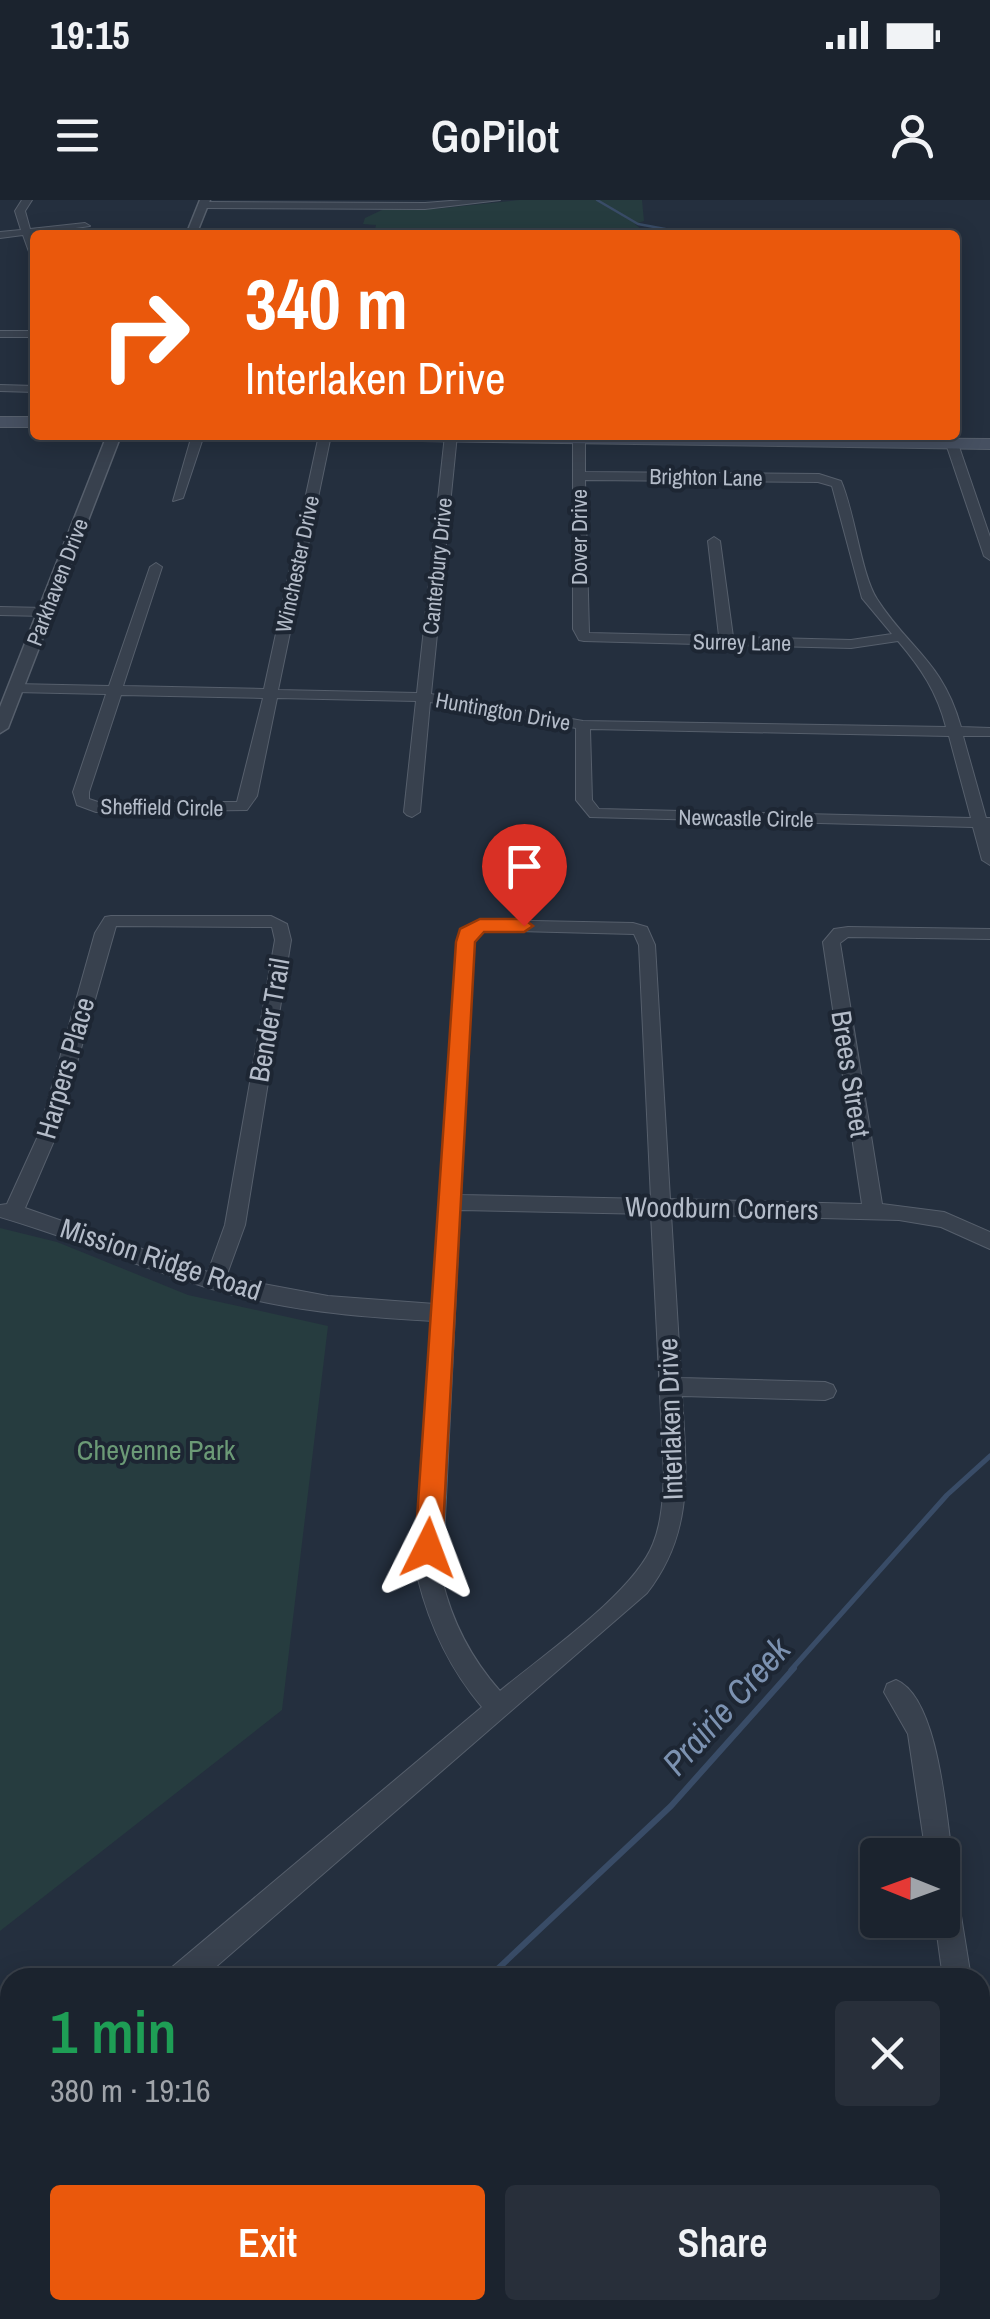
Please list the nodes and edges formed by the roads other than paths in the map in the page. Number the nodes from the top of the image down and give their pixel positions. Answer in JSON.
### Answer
{"nodes":[{"id":1,"x":26,"y":200,"type":"edge"},
{"id":2,"x":495,"y":200,"type":"edge"},
{"id":3,"x":204,"y":202,"type":"edge"},
{"id":4,"x":84,"y":226,"type":"dead end"},
{"id":5,"x":46,"y":230,"type":"edge"},
{"id":6,"x":193,"y":230,"type":"edge"},
{"id":7,"x":27,"y":232,"type":"junction"},
{"id":8,"x":30,"y":232,"type":"edge"},
{"id":9,"x":0,"y":235,"type":"edge"},
{"id":10,"x":30,"y":242,"type":"edge"},
{"id":11,"x":0,"y":334,"type":"edge"},
{"id":12,"x":29,"y":334,"type":"dead end"},
{"id":13,"x":0,"y":388,"type":"edge"},
{"id":14,"x":30,"y":388,"type":"edge"},
{"id":15,"x":0,"y":422,"type":"edge"},
{"id":16,"x":30,"y":422,"type":"edge"},
{"id":17,"x":0,"y":430,"type":"edge"},
{"id":18,"x":30,"y":431,"type":"edge"},
{"id":19,"x":990,"y":435,"type":"edge"},
{"id":20,"x":960,"y":437,"type":"edge"},
{"id":21,"x":960,"y":439,"type":"edge"},
{"id":22,"x":112,"y":440,"type":"edge"},
{"id":23,"x":196,"y":440,"type":"edge"},
{"id":24,"x":324,"y":440,"type":"edge"},
{"id":25,"x":451,"y":440,"type":"edge"},
{"id":26,"x":579,"y":440,"type":"edge"},
{"id":27,"x":953,"y":440,"type":"edge"},
{"id":28,"x":990,"y":444,"type":"edge"},
{"id":29,"x":579,"y":476,"type":"junction"},
{"id":30,"x":177,"y":498,"type":"dead end"},
{"id":31,"x":714,"y":541,"type":"dead end"},
{"id":32,"x":990,"y":556,"type":"edge"},
{"id":33,"x":156,"y":567,"type":"dead end"},
{"id":34,"x":0,"y":611,"type":"edge"},
{"id":35,"x":46,"y":612,"type":"junction"},
{"id":36,"x":584,"y":637,"type":"joint"},
{"id":37,"x":900,"y":637,"type":"junction"},
{"id":38,"x":727,"y":642,"type":"junction"},
{"id":39,"x":16,"y":688,"type":"junction"},
{"id":40,"x":115,"y":690,"type":"junction"},
{"id":41,"x":270,"y":692,"type":"junction"},
{"id":42,"x":424,"y":697,"type":"junction"},
{"id":43,"x":584,"y":725,"type":"junction"},
{"id":44,"x":0,"y":728,"type":"edge"},
{"id":45,"x":956,"y":732,"type":"junction"},
{"id":46,"x":990,"y":732,"type":"edge"},
{"id":47,"x":412,"y":812,"type":"dead end"},
{"id":48,"x":985,"y":823,"type":"edge"},
{"id":49,"x":990,"y":860,"type":"edge"},
{"id":50,"x":111,"y":921,"type":"joint"},
{"id":51,"x":990,"y":934,"type":"edge"},
{"id":52,"x":449,"y":1202,"type":"junction"},
{"id":53,"x":661,"y":1206,"type":"junction"},
{"id":54,"x":873,"y":1211,"type":"junction"},
{"id":55,"x":6,"y":1212,"type":"edge"},
{"id":56,"x":990,"y":1241,"type":"edge"},
{"id":57,"x":214,"y":1282,"type":"junction"},
{"id":58,"x":442,"y":1313,"type":"junction"},
{"id":59,"x":670,"y":1387,"type":"junction"},
{"id":60,"x":825,"y":1391,"type":"dead end"},
{"id":61,"x":896,"y":1692,"type":"dead end"},
{"id":62,"x":499,"y":1708,"type":"junction"},
{"id":63,"x":936,"y":1838,"type":"edge"},
{"id":64,"x":951,"y":1938,"type":"edge"},
{"id":65,"x":192,"y":1968,"type":"edge"},
{"id":66,"x":955,"y":1968,"type":"edge"}],
"edges":[{"from":1,"to":7,"type":"street"},
{"from":2,"to":3,"type":"street"},
{"from":3,"to":6,"type":"street"},
{"from":4,"to":5,"type":"street"},
{"from":7,"to":8,"type":"street"},
{"from":7,"to":9,"type":"street"},
{"from":7,"to":10,"type":"street"},
{"from":11,"to":12,"type":"street"},
{"from":13,"to":14,"type":"street"},
{"from":15,"to":16,"type":"main road"},
{"from":17,"to":18,"type":"main road"},
{"from":19,"to":20,"type":"main road"},
{"from":21,"to":28,"type":"main road"},
{"from":22,"to":35,"type":"street","name":"Parkhaven Drive"},
{"from":23,"to":30,"type":"street"},
{"from":24,"to":41,"type":"street","name":"Winchester Drive"},
{"from":25,"to":42,"type":"street","name":"Canterbury Drive"},
{"from":26,"to":29,"type":"street","name":"Dover Drive"},
{"from":27,"to":32,"type":"street"},
{"from":29,"to":36,"type":"street","name":"Dover Drive"},
{"from":29,"to":37,"type":"street","name":"Brighton Lane"},
{"from":31,"to":38,"type":"street"},
{"from":33,"to":40,"type":"street"},
{"from":34,"to":35,"type":"street"},
{"from":35,"to":39,"type":"street","name":"Parkhaven Drive"},
{"from":36,"to":38,"type":"street","name":"Surrey Lane"},
{"from":37,"to":38,"type":"street","name":"Surrey Lane"},
{"from":37,"to":45,"type":"street"},
{"from":39,"to":40,"type":"street","name":"Huntington Drive"},
{"from":39,"to":44,"type":"street","name":"Parkhaven Drive"},
{"from":40,"to":41,"type":"street","name":"Huntington Drive"},
{"from":40,"to":41,"type":"street","name":"Sheffield Circle"},
{"from":41,"to":42,"type":"street","name":"Huntington Drive"},
{"from":42,"to":43,"type":"street","name":"Huntington Drive"},
{"from":42,"to":47,"type":"street","name":"Canterbury Drive"},
{"from":43,"to":45,"type":"street","name":"Huntington Drive"},
{"from":43,"to":48,"type":"street","name":"Newcastle Circle"},
{"from":45,"to":46,"type":"street","name":"Huntington Drive"},
{"from":45,"to":48,"type":"street"},
{"from":48,"to":49,"type":"street"},
{"from":50,"to":55,"type":"street","name":"Harpers Place"},
{"from":50,"to":57,"type":"street","name":"Bender Trail"},
{"from":51,"to":54,"type":"street","name":"Brees Street"},
{"from":52,"to":53,"type":"street","name":"Woodburn Corners"},
{"from":52,"to":53,"type":"street","name":"Interlaken Drive"},
{"from":52,"to":58,"type":"street"},
{"from":53,"to":54,"type":"street","name":"Woodburn Corners"},
{"from":53,"to":59,"type":"street","name":"Interlaken Drive"},
{"from":54,"to":56,"type":"street","name":"Woodburn Corners"},
{"from":55,"to":57,"type":"street","name":"Mission Ridge Road"},
{"from":57,"to":58,"type":"street","name":"Mission Ridge Road"},
{"from":58,"to":62,"type":"street"},
{"from":59,"to":60,"type":"street"},
{"from":59,"to":62,"type":"street","name":"Interlaken Drive"},
{"from":61,"to":63,"type":"street"},
{"from":62,"to":65,"type":"street","name":"Interlaken Drive"},
{"from":64,"to":66,"type":"street"}]}
